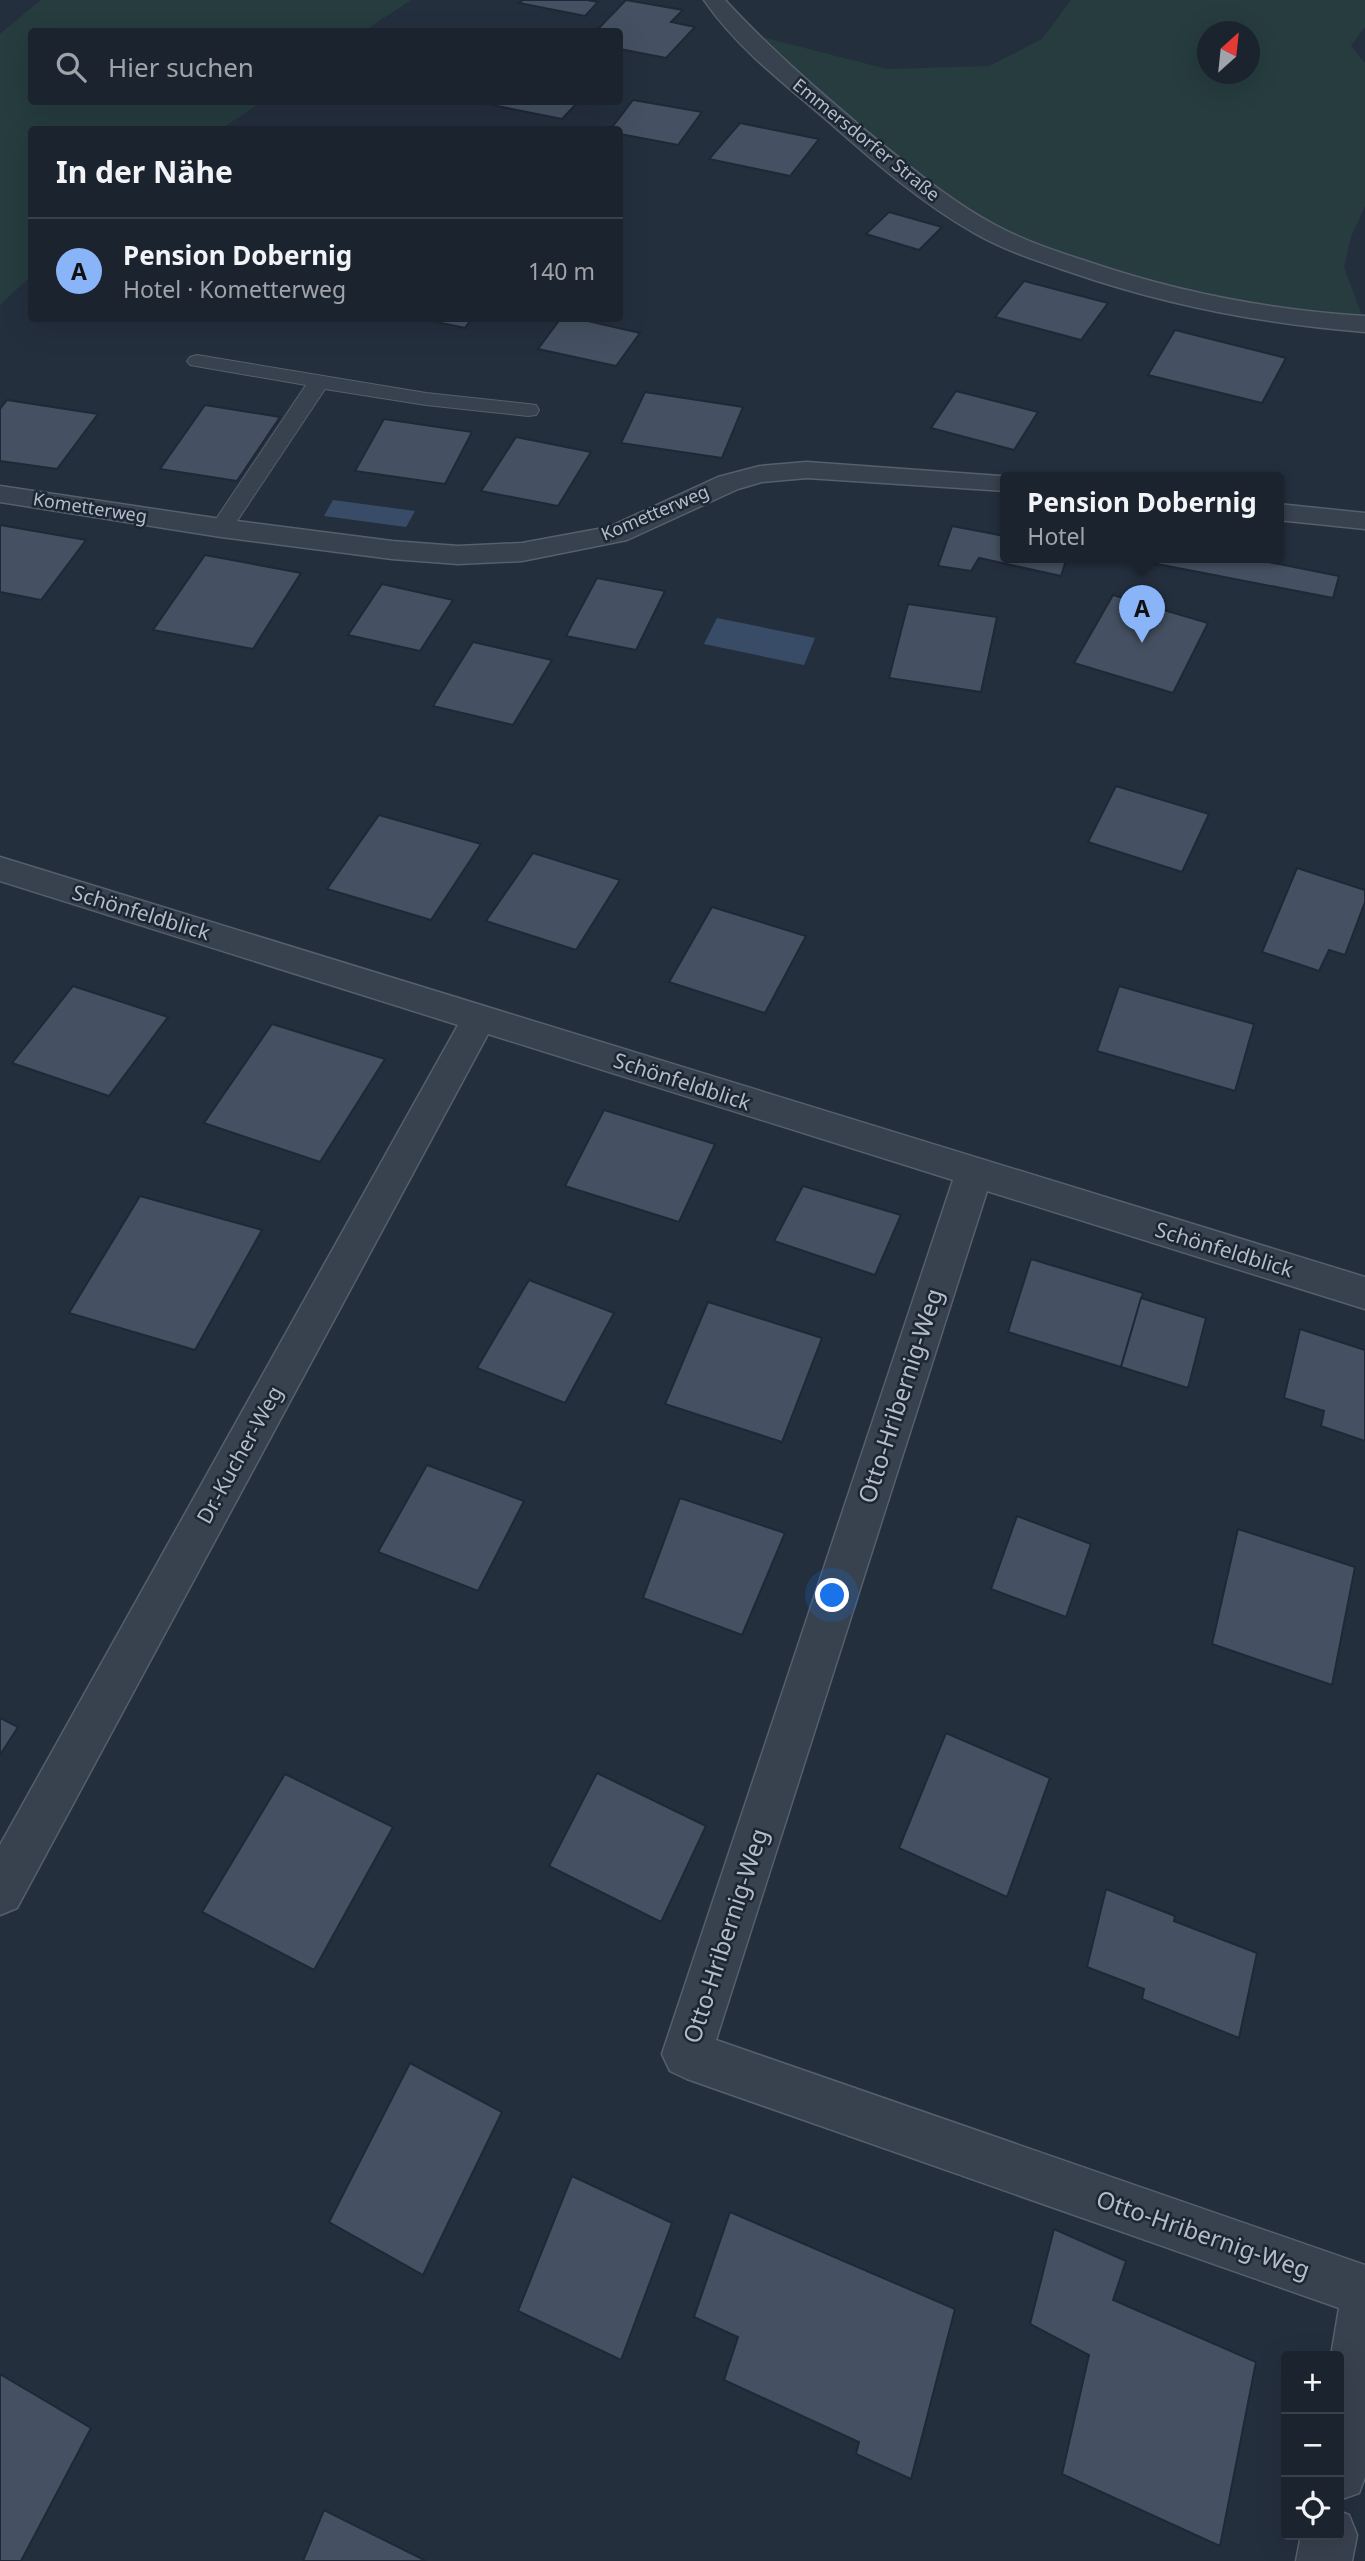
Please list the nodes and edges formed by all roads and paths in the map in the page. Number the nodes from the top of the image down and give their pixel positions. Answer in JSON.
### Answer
{"nodes":[{"id":1,"x":714,"y":0,"type":"edge"},
{"id":2,"x":1365,"y":324,"type":"edge"},
{"id":3,"x":197,"y":361,"type":"dead end"},
{"id":4,"x":319,"y":382,"type":"junction"},
{"id":5,"x":528,"y":411,"type":"dead end"},
{"id":6,"x":1000,"y":484,"type":"edge"},
{"id":7,"x":0,"y":494,"type":"edge"},
{"id":8,"x":1284,"y":513,"type":"edge"},
{"id":9,"x":1365,"y":521,"type":"edge"},
{"id":10,"x":221,"y":528,"type":"junction"},
{"id":11,"x":0,"y":869,"type":"edge"},
{"id":12,"x":479,"y":1018,"type":"junction"},
{"id":13,"x":974,"y":1174,"type":"junction"},
{"id":14,"x":1365,"y":1293,"type":"edge"},
{"id":15,"x":0,"y":1891,"type":"edge"},
{"id":16,"x":1365,"y":2291,"type":"edge"},
{"id":17,"x":1365,"y":2310,"type":"edge"},
{"id":18,"x":1344,"y":2442,"type":"edge"},
{"id":19,"x":1328,"y":2540,"type":"edge"},
{"id":20,"x":1324,"y":2561,"type":"edge"}],
"edges":[{"from":1,"to":2,"type":"street","name":"Emmersdorfer Straße"},
{"from":3,"to":4,"type":"lane"},
{"from":4,"to":5,"type":"lane"},
{"from":4,"to":10,"type":"lane"},
{"from":6,"to":10,"type":"street","name":"Kometterweg"},
{"from":7,"to":10,"type":"street","name":"Kometterweg"},
{"from":8,"to":9,"type":"street"},
{"from":11,"to":12,"type":"street","name":"Schönfeldblick"},
{"from":12,"to":13,"type":"street","name":"Schönfeldblick"},
{"from":12,"to":15,"type":"street","name":"Dr.-Kucher-Weg"},
{"from":13,"to":14,"type":"street","name":"Schönfeldblick"},
{"from":13,"to":16,"type":"street","name":"Otto-Hribernig-Weg"},
{"from":17,"to":18,"type":"street"},
{"from":19,"to":20,"type":"street"}]}
